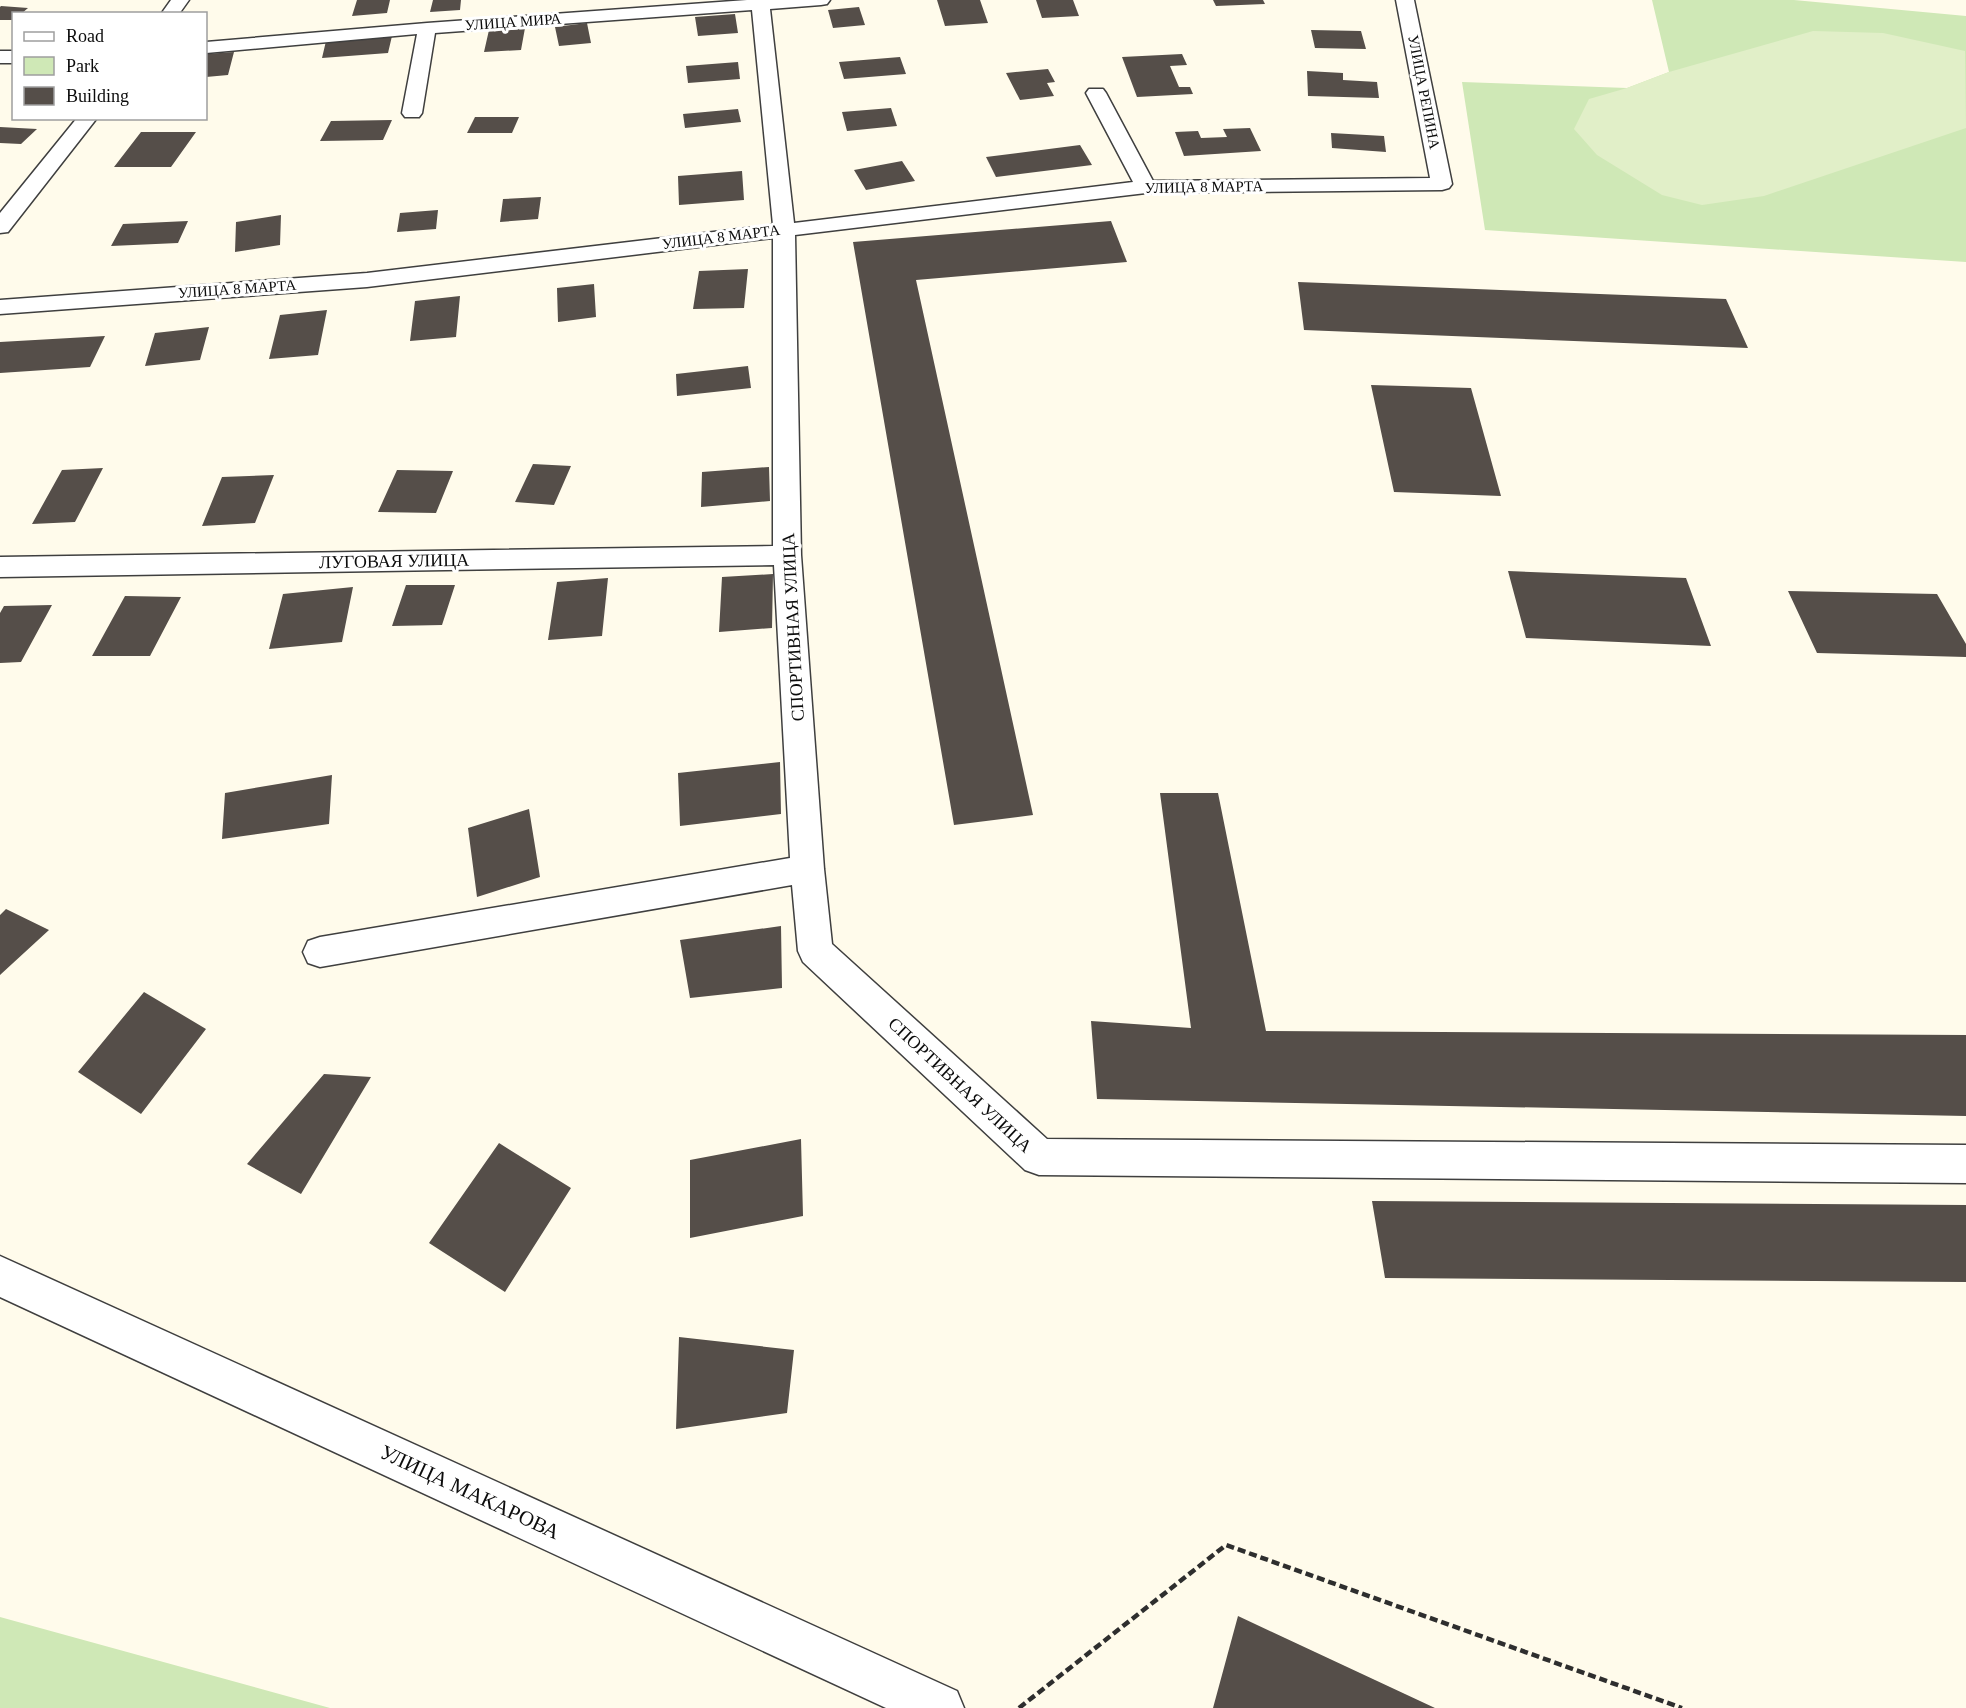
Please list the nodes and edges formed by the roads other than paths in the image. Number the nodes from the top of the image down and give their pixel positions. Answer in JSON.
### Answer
{"nodes":[{"id":1,"x":821,"y":0,"type":"edge"},
{"id":2,"x":1405,"y":0,"type":"edge"},
{"id":3,"x":760,"y":2,"type":"edge"},
{"id":4,"x":427,"y":28,"type":"junction"},
{"id":5,"x":207,"y":48,"type":"edge"},
{"id":6,"x":1096,"y":93,"type":"dead end"},
{"id":7,"x":412,"y":113,"type":"dead end"},
{"id":8,"x":85,"y":120,"type":"edge"},
{"id":9,"x":1442,"y":184,"type":"joint"},
{"id":10,"x":1146,"y":187,"type":"junction"},
{"id":11,"x":0,"y":227,"type":"edge"},
{"id":12,"x":784,"y":229,"type":"junction"},
{"id":13,"x":0,"y":307,"type":"edge"},
{"id":14,"x":787,"y":555,"type":"junction"},
{"id":15,"x":0,"y":567,"type":"edge"},
{"id":16,"x":807,"y":869,"type":"junction"},
{"id":17,"x":320,"y":952,"type":"dead end"},
{"id":18,"x":1966,"y":1164,"type":"edge"},
{"id":19,"x":0,"y":1276,"type":"edge"},
{"id":20,"x":940,"y":1708,"type":"edge"}],
"edges":[{"from":1,"to":3,"type":"street","name":"УЛИЦА МИРА"},
{"from":2,"to":9,"type":"street","name":"УЛИЦА РЕПИНА"},
{"from":3,"to":4,"type":"street","name":"УЛИЦА МИРА"},
{"from":3,"to":12,"type":"street","name":"СПОРТИВНАЯ УЛИЦА"},
{"from":4,"to":5,"type":"street","name":"УЛИЦА МИРА"},
{"from":4,"to":7,"type":"street"},
{"from":6,"to":10,"type":"street"},
{"from":8,"to":11,"type":"street"},
{"from":9,"to":10,"type":"street","name":"УЛИЦА 8 МАРТА"},
{"from":10,"to":12,"type":"street","name":"УЛИЦА 8 МАРТА"},
{"from":12,"to":13,"type":"street","name":"УЛИЦА 8 МАРТА"},
{"from":12,"to":14,"type":"street","name":"СПОРТИВНАЯ УЛИЦА"},
{"from":14,"to":15,"type":"street","name":"ЛУГОВАЯ УЛИЦА"},
{"from":14,"to":16,"type":"street","name":"СПОРТИВНАЯ УЛИЦА"},
{"from":16,"to":17,"type":"street"},
{"from":16,"to":18,"type":"street","name":"СПОРТИВНАЯ УЛИЦА"},
{"from":19,"to":20,"type":"street","name":"УЛИЦА МАКАРОВА"}]}
